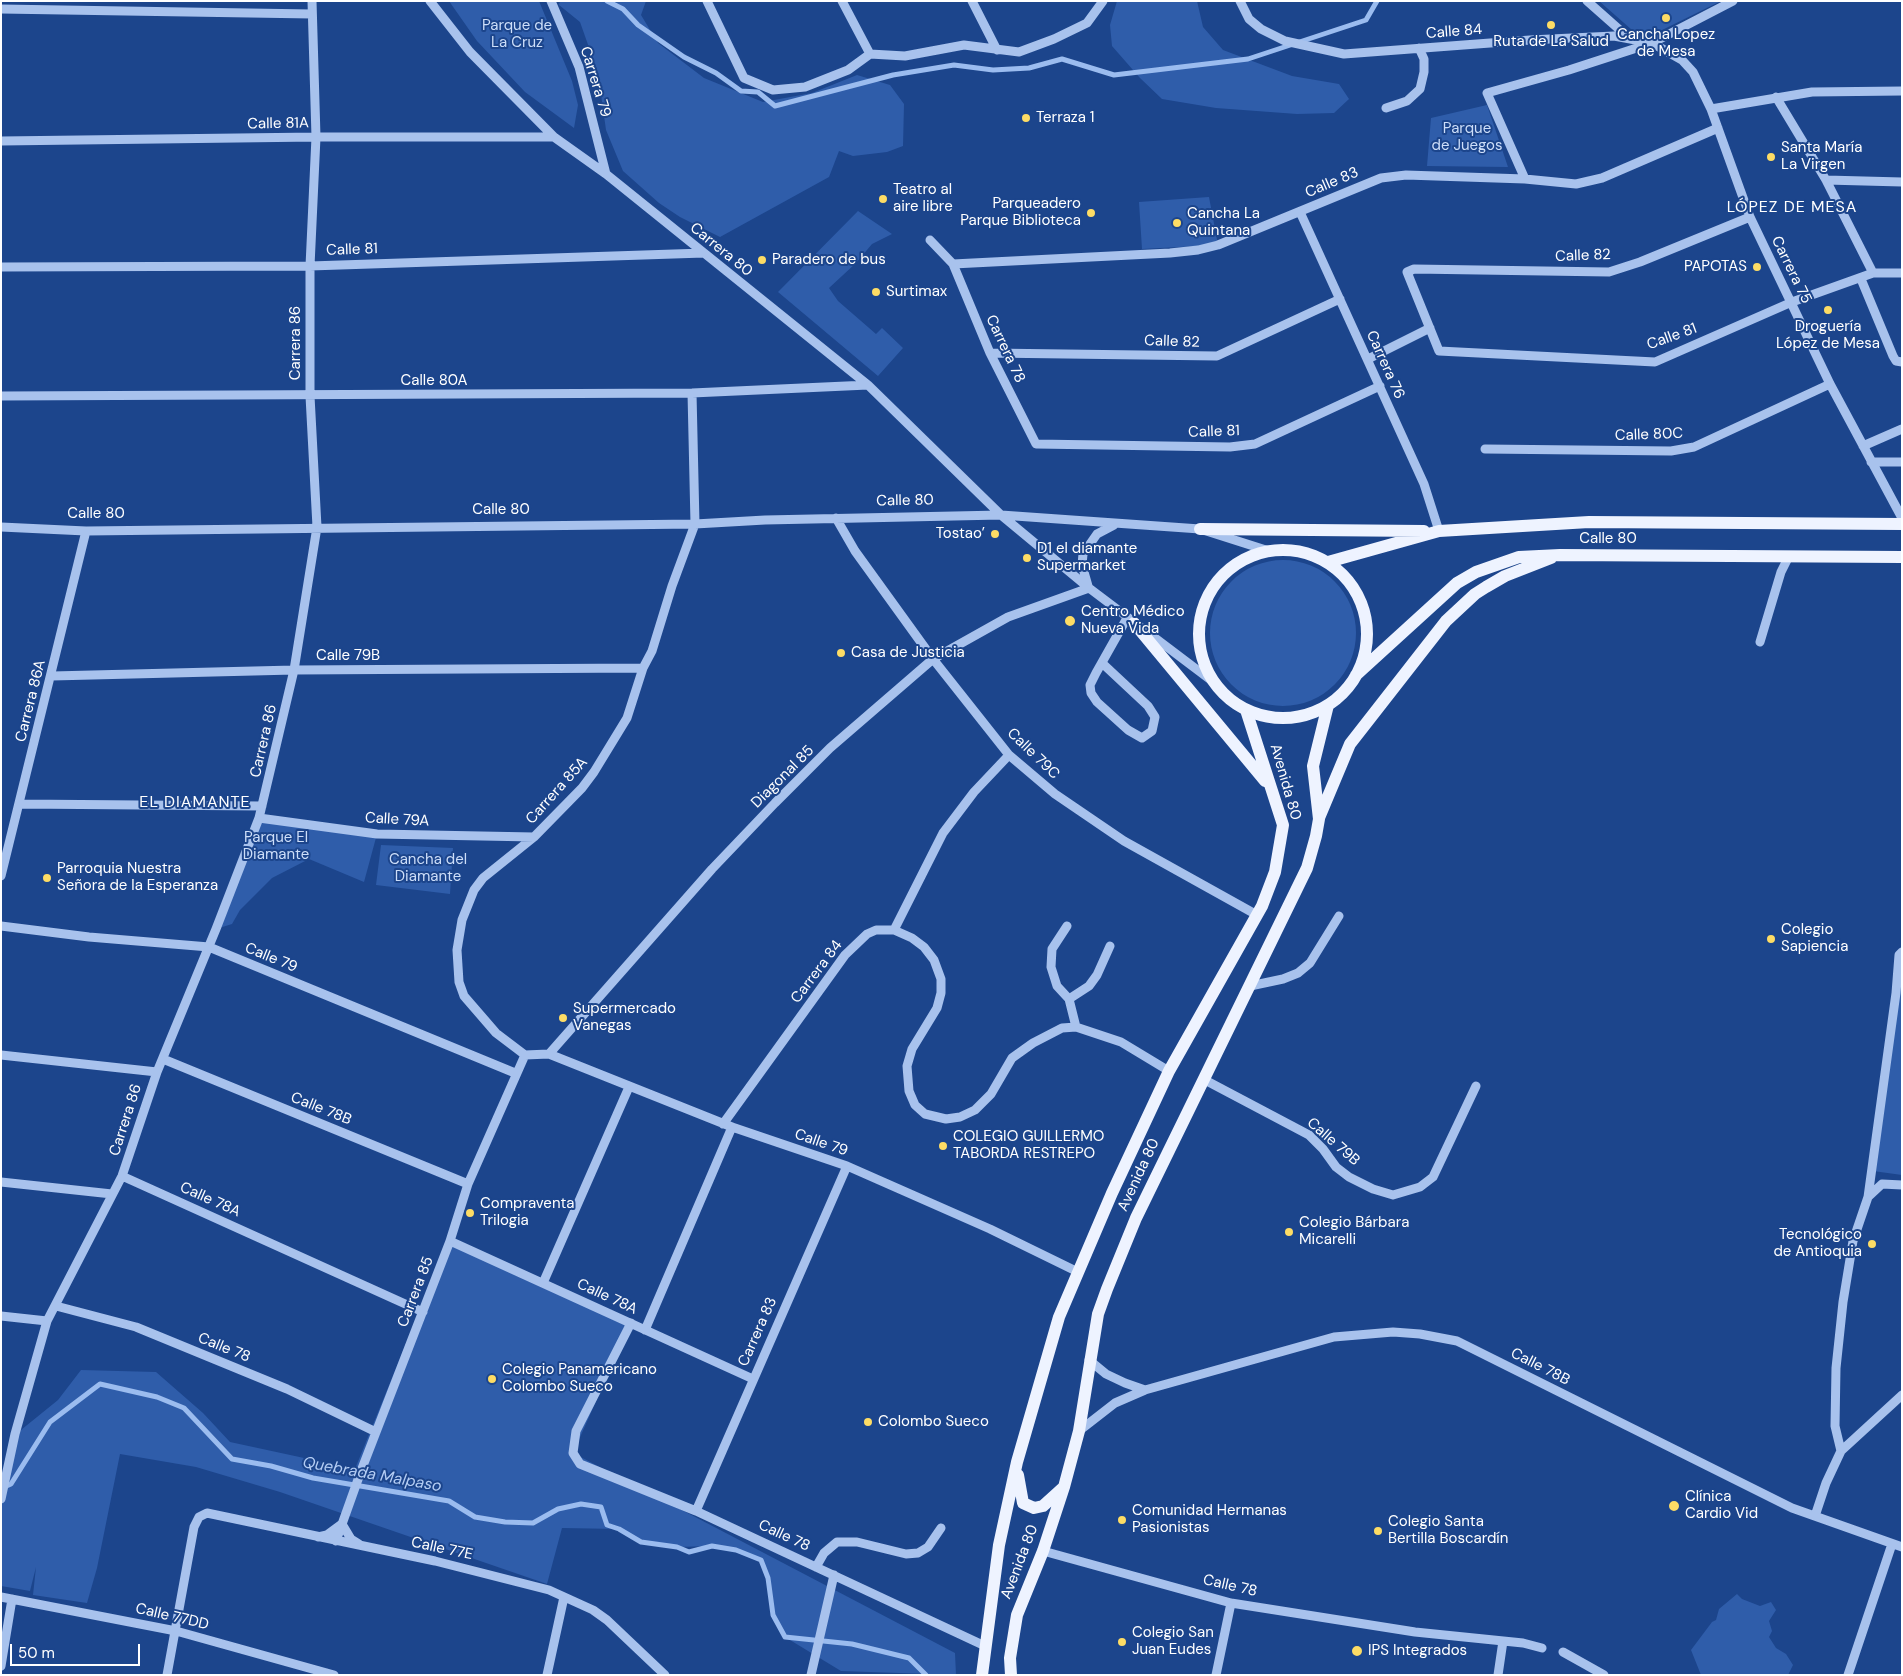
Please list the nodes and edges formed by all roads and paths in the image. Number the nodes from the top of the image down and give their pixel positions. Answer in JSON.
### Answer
{"nodes":[{"id":1,"x":312,"y":1,"type":"edge"},
{"id":2,"x":430,"y":1,"type":"edge"},
{"id":3,"x":551,"y":1,"type":"edge"},
{"id":4,"x":708,"y":1,"type":"edge"},
{"id":5,"x":842,"y":1,"type":"edge"},
{"id":6,"x":972,"y":1,"type":"edge"},
{"id":7,"x":1103,"y":1,"type":"edge"},
{"id":8,"x":1240,"y":1,"type":"edge"},
{"id":9,"x":1587,"y":1,"type":"edge"},
{"id":10,"x":1733,"y":1,"type":"edge"},
{"id":11,"x":1,"y":10,"type":"edge"},
{"id":12,"x":312,"y":14,"type":"junction"},
{"id":13,"x":1631,"y":39,"type":"junction"},
{"id":14,"x":1652,"y":43,"type":"junction"},
{"id":15,"x":1419,"y":48,"type":"junction"},
{"id":16,"x":998,"y":50,"type":"junction"},
{"id":17,"x":870,"y":54,"type":"junction"},
{"id":18,"x":1902,"y":91,"type":"edge"},
{"id":19,"x":1776,"y":97,"type":"junction"},
{"id":20,"x":1386,"y":108,"type":"dead end"},
{"id":21,"x":1711,"y":109,"type":"junction"},
{"id":22,"x":1718,"y":128,"type":"junction"},
{"id":23,"x":316,"y":137,"type":"junction"},
{"id":24,"x":554,"y":137,"type":"junction"},
{"id":25,"x":1,"y":142,"type":"edge"},
{"id":26,"x":606,"y":174,"type":"junction"},
{"id":27,"x":1525,"y":179,"type":"junction"},
{"id":28,"x":1826,"y":180,"type":"junction"},
{"id":29,"x":1902,"y":182,"type":"edge"},
{"id":30,"x":1300,"y":212,"type":"junction"},
{"id":31,"x":1750,"y":216,"type":"junction"},
{"id":32,"x":930,"y":240,"type":"dead end"},
{"id":33,"x":704,"y":253,"type":"junction"},
{"id":34,"x":953,"y":264,"type":"junction"},
{"id":35,"x":310,"y":266,"type":"junction"},
{"id":36,"x":1,"y":267,"type":"edge"},
{"id":37,"x":1873,"y":273,"type":"junction"},
{"id":38,"x":1902,"y":273,"type":"edge"},
{"id":39,"x":1861,"y":279,"type":"junction"},
{"id":40,"x":1340,"y":299,"type":"junction"},
{"id":41,"x":1792,"y":302,"type":"junction"},
{"id":42,"x":1430,"y":328,"type":"junction"},
{"id":43,"x":990,"y":353,"type":"junction"},
{"id":44,"x":1368,"y":359,"type":"junction"},
{"id":45,"x":1899,"y":361,"type":"edge"},
{"id":46,"x":1830,"y":384,"type":"junction"},
{"id":47,"x":868,"y":385,"type":"junction"},
{"id":48,"x":1380,"y":386,"type":"junction"},
{"id":49,"x":692,"y":394,"type":"junction"},
{"id":50,"x":1,"y":396,"type":"edge"},
{"id":51,"x":310,"y":396,"type":"junction"},
{"id":52,"x":1902,"y":429,"type":"edge"},
{"id":53,"x":1036,"y":444,"type":"joint"},
{"id":54,"x":1863,"y":446,"type":"junction"},
{"id":55,"x":1485,"y":449,"type":"dead end"},
{"id":56,"x":1871,"y":462,"type":"junction"},
{"id":57,"x":1902,"y":462,"type":"edge"},
{"id":58,"x":1000,"y":515,"type":"junction"},
{"id":59,"x":836,"y":518,"type":"junction"},
{"id":60,"x":1902,"y":518,"type":"edge"},
{"id":61,"x":695,"y":524,"type":"junction"},
{"id":62,"x":1124,"y":524,"type":"junction"},
{"id":63,"x":1902,"y":524,"type":"edge"},
{"id":64,"x":1,"y":527,"type":"edge"},
{"id":65,"x":317,"y":527,"type":"junction"},
{"id":66,"x":1200,"y":529,"type":"junction"},
{"id":67,"x":86,"y":531,"type":"junction"},
{"id":68,"x":1439,"y":531,"type":"junction"},
{"id":69,"x":1269,"y":551,"type":"junction"},
{"id":70,"x":1560,"y":555,"type":"junction"},
{"id":71,"x":1789,"y":556,"type":"junction"},
{"id":72,"x":1902,"y":557,"type":"edge"},
{"id":73,"x":1328,"y":562,"type":"junction"},
{"id":74,"x":1089,"y":588,"type":"junction"},
{"id":75,"x":1130,"y":620,"type":"junction"},
{"id":76,"x":1760,"y":642,"type":"dead end"},
{"id":77,"x":933,"y":659,"type":"junction"},
{"id":78,"x":1102,"y":663,"type":"junction"},
{"id":79,"x":643,"y":668,"type":"junction"},
{"id":80,"x":294,"y":670,"type":"junction"},
{"id":81,"x":1356,"y":675,"type":"junction"},
{"id":82,"x":52,"y":676,"type":"junction"},
{"id":83,"x":1216,"y":684,"type":"junction"},
{"id":84,"x":1328,"y":705,"type":"junction"},
{"id":85,"x":1246,"y":710,"type":"junction"},
{"id":86,"x":1009,"y":755,"type":"junction"},
{"id":87,"x":1271,"y":788,"type":"junction"},
{"id":88,"x":20,"y":804,"type":"junction"},
{"id":89,"x":262,"y":806,"type":"junction"},
{"id":90,"x":259,"y":818,"type":"junction"},
{"id":91,"x":1318,"y":819,"type":"junction"},
{"id":92,"x":534,"y":838,"type":"junction"},
{"id":93,"x":1,"y":876,"type":"edge"},
{"id":94,"x":1257,"y":915,"type":"junction"},
{"id":95,"x":1339,"y":916,"type":"dead end"},
{"id":96,"x":1,"y":926,"type":"edge"},
{"id":97,"x":1067,"y":926,"type":"dead end"},
{"id":98,"x":894,"y":930,"type":"junction"},
{"id":99,"x":1110,"y":946,"type":"dead end"},
{"id":100,"x":209,"y":947,"type":"junction"},
{"id":101,"x":1902,"y":952,"type":"edge"},
{"id":102,"x":1250,"y":986,"type":"junction"},
{"id":103,"x":1069,"y":999,"type":"junction"},
{"id":104,"x":1076,"y":1027,"type":"junction"},
{"id":105,"x":549,"y":1054,"type":"junction"},
{"id":106,"x":1,"y":1055,"type":"edge"},
{"id":107,"x":525,"y":1055,"type":"junction"},
{"id":108,"x":163,"y":1059,"type":"junction"},
{"id":109,"x":1169,"y":1071,"type":"junction"},
{"id":110,"x":157,"y":1072,"type":"junction"},
{"id":111,"x":515,"y":1074,"type":"junction"},
{"id":112,"x":1203,"y":1079,"type":"junction"},
{"id":113,"x":1476,"y":1086,"type":"dead end"},
{"id":114,"x":629,"y":1087,"type":"junction"},
{"id":115,"x":723,"y":1124,"type":"junction"},
{"id":116,"x":732,"y":1127,"type":"junction"},
{"id":117,"x":847,"y":1166,"type":"junction"},
{"id":118,"x":122,"y":1176,"type":"junction"},
{"id":119,"x":1,"y":1182,"type":"edge"},
{"id":120,"x":468,"y":1184,"type":"junction"},
{"id":121,"x":1902,"y":1185,"type":"edge"},
{"id":122,"x":112,"y":1194,"type":"junction"},
{"id":123,"x":1868,"y":1198,"type":"junction"},
{"id":124,"x":450,"y":1241,"type":"junction"},
{"id":125,"x":1078,"y":1272,"type":"junction"},
{"id":126,"x":543,"y":1283,"type":"junction"},
{"id":127,"x":56,"y":1306,"type":"junction"},
{"id":128,"x":423,"y":1312,"type":"junction"},
{"id":129,"x":1,"y":1316,"type":"edge"},
{"id":130,"x":47,"y":1321,"type":"junction"},
{"id":131,"x":631,"y":1323,"type":"junction"},
{"id":132,"x":645,"y":1330,"type":"junction"},
{"id":133,"x":1090,"y":1360,"type":"junction"},
{"id":134,"x":752,"y":1379,"type":"junction"},
{"id":135,"x":1145,"y":1390,"type":"junction"},
{"id":136,"x":1902,"y":1395,"type":"edge"},
{"id":137,"x":1079,"y":1431,"type":"junction"},
{"id":138,"x":376,"y":1432,"type":"junction"},
{"id":139,"x":1841,"y":1451,"type":"junction"},
{"id":140,"x":1017,"y":1462,"type":"junction"},
{"id":141,"x":1064,"y":1487,"type":"junction"},
{"id":142,"x":1,"y":1499,"type":"edge"},
{"id":143,"x":696,"y":1511,"type":"junction"},
{"id":144,"x":1815,"y":1516,"type":"junction"},
{"id":145,"x":342,"y":1524,"type":"junction"},
{"id":146,"x":941,"y":1528,"type":"dead end"},
{"id":147,"x":318,"y":1537,"type":"junction"},
{"id":148,"x":336,"y":1541,"type":"junction"},
{"id":149,"x":1892,"y":1544,"type":"junction"},
{"id":150,"x":362,"y":1546,"type":"junction"},
{"id":151,"x":1902,"y":1547,"type":"edge"},
{"id":152,"x":1044,"y":1551,"type":"junction"},
{"id":153,"x":816,"y":1567,"type":"junction"},
{"id":154,"x":834,"y":1575,"type":"junction"},
{"id":155,"x":1,"y":1597,"type":"edge"},
{"id":156,"x":564,"y":1597,"type":"junction"},
{"id":157,"x":12,"y":1599,"type":"junction"},
{"id":158,"x":1231,"y":1603,"type":"junction"},
{"id":159,"x":176,"y":1631,"type":"junction"},
{"id":160,"x":1503,"y":1641,"type":"junction"},
{"id":161,"x":985,"y":1646,"type":"junction"},
{"id":162,"x":1542,"y":1648,"type":"dead end"},
{"id":163,"x":1563,"y":1652,"type":"dead end"},
{"id":164,"x":1,"y":1666,"type":"edge"},
{"id":165,"x":167,"y":1675,"type":"edge"},
{"id":166,"x":334,"y":1675,"type":"edge"},
{"id":167,"x":547,"y":1675,"type":"edge"},
{"id":168,"x":664,"y":1675,"type":"edge"},
{"id":169,"x":811,"y":1675,"type":"edge"},
{"id":170,"x":982,"y":1675,"type":"edge"},
{"id":171,"x":1011,"y":1675,"type":"edge"},
{"id":172,"x":1216,"y":1675,"type":"edge"},
{"id":173,"x":1498,"y":1675,"type":"edge"},
{"id":174,"x":1604,"y":1675,"type":"edge"},
{"id":175,"x":1848,"y":1675,"type":"edge"}],
"edges":[{"from":1,"to":12,"type":"street","name":"Carrera 86"},
{"from":2,"to":24,"type":"street","name":"Carrera 80"},
{"from":3,"to":26,"type":"street","name":"Carrera 79"},
{"from":4,"to":17,"type":"street"},
{"from":5,"to":17,"type":"street"},
{"from":6,"to":16,"type":"street"},
{"from":7,"to":16,"type":"street"},
{"from":8,"to":15,"type":"street","name":"Calle 84"},
{"from":9,"to":13,"type":"street"},
{"from":10,"to":14,"type":"street"},
{"from":11,"to":12,"type":"street"},
{"from":12,"to":23,"type":"street","name":"Carrera 86"},
{"from":13,"to":14,"type":"street","name":"Calle 84"},
{"from":13,"to":15,"type":"street","name":"Calle 84"},
{"from":14,"to":21,"type":"street","name":"Carrera 75"},
{"from":14,"to":27,"type":"street"},
{"from":15,"to":20,"type":"street"},
{"from":16,"to":17,"type":"street"},
{"from":18,"to":19,"type":"street"},
{"from":19,"to":21,"type":"street"},
{"from":19,"to":28,"type":"street"},
{"from":21,"to":22,"type":"street","name":"Carrera 75"},
{"from":22,"to":27,"type":"street","name":"Calle 83"},
{"from":22,"to":31,"type":"street","name":"Carrera 75"},
{"from":23,"to":24,"type":"street","name":"Calle 81A"},
{"from":23,"to":25,"type":"street","name":"Calle 81A"},
{"from":23,"to":35,"type":"street","name":"Carrera 86"},
{"from":24,"to":26,"type":"street","name":"Carrera 80"},
{"from":26,"to":33,"type":"street","name":"Carrera 80"},
{"from":27,"to":30,"type":"street","name":"Calle 83"},
{"from":28,"to":29,"type":"street"},
{"from":28,"to":37,"type":"street"},
{"from":30,"to":34,"type":"street","name":"Calle 83"},
{"from":30,"to":40,"type":"street","name":"Carrera 76"},
{"from":31,"to":41,"type":"street","name":"Carrera 75"},
{"from":31,"to":42,"type":"street","name":"Calle 82"},
{"from":32,"to":34,"type":"street"},
{"from":33,"to":35,"type":"street","name":"Calle 81"},
{"from":33,"to":47,"type":"street","name":"Carrera 80"},
{"from":34,"to":43,"type":"street","name":"Carrera 78"},
{"from":35,"to":36,"type":"street","name":"Calle 81"},
{"from":35,"to":51,"type":"street","name":"Carrera 86"},
{"from":37,"to":38,"type":"street","name":"Calle 81"},
{"from":37,"to":39,"type":"street","name":"Calle 81"},
{"from":39,"to":41,"type":"street","name":"Calle 81"},
{"from":39,"to":45,"type":"street"},
{"from":40,"to":43,"type":"street","name":"Calle 82"},
{"from":40,"to":44,"type":"street","name":"Carrera 76"},
{"from":41,"to":42,"type":"street","name":"Calle 81"},
{"from":41,"to":46,"type":"street","name":"Carrera 75"},
{"from":42,"to":44,"type":"street"},
{"from":43,"to":53,"type":"street","name":"Carrera 78"},
{"from":44,"to":48,"type":"street","name":"Carrera 76"},
{"from":46,"to":54,"type":"street","name":"Carrera 75"},
{"from":46,"to":55,"type":"street","name":"Calle 80C"},
{"from":47,"to":49,"type":"street","name":"Calle 80A"},
{"from":47,"to":58,"type":"street","name":"Carrera 80"},
{"from":48,"to":53,"type":"street","name":"Calle 81"},
{"from":48,"to":68,"type":"street","name":"Carrera 76"},
{"from":49,"to":51,"type":"street","name":"Calle 80A"},
{"from":49,"to":61,"type":"street","name":"Carrera 85A"},
{"from":50,"to":51,"type":"street","name":"Calle 80A"},
{"from":51,"to":65,"type":"street","name":"Carrera 86"},
{"from":52,"to":54,"type":"street"},
{"from":54,"to":56,"type":"street","name":"Carrera 75"},
{"from":56,"to":57,"type":"street"},
{"from":56,"to":60,"type":"street","name":"Carrera 75"},
{"from":58,"to":59,"type":"street","name":"Calle 80"},
{"from":58,"to":62,"type":"street","name":"Calle 80"},
{"from":58,"to":74,"type":"street"},
{"from":59,"to":61,"type":"street","name":"Calle 80"},
{"from":59,"to":77,"type":"street","name":"Calle 79C"},
{"from":61,"to":65,"type":"street","name":"Calle 80"},
{"from":61,"to":79,"type":"street","name":"Carrera 85A"},
{"from":62,"to":66,"type":"street","name":"Calle 80"},
{"from":62,"to":74,"type":"street"},
{"from":63,"to":68,"type":"main road","name":"Calle 80"},
{"from":64,"to":67,"type":"street","name":"Calle 80"},
{"from":65,"to":67,"type":"street","name":"Calle 80"},
{"from":65,"to":80,"type":"street","name":"Carrera 86"},
{"from":66,"to":68,"type":"main road"},
{"from":66,"to":69,"type":"street","name":"Calle 80"},
{"from":67,"to":82,"type":"street","name":"Carrera 86A"},
{"from":68,"to":73,"type":"main road","name":"Calle 80"},
{"from":69,"to":73,"type":"main road"},
{"from":69,"to":83,"type":"main road"},
{"from":70,"to":71,"type":"main road","name":"Calle 80"},
{"from":70,"to":81,"type":"main road","name":"Calle 80"},
{"from":70,"to":91,"type":"main road"},
{"from":71,"to":72,"type":"main road","name":"Calle 80"},
{"from":71,"to":76,"type":"street"},
{"from":73,"to":81,"type":"main road"},
{"from":74,"to":75,"type":"street"},
{"from":74,"to":77,"type":"street","name":"Diagonal 85"},
{"from":75,"to":78,"type":"street"},
{"from":75,"to":83,"type":"street"},
{"from":75,"to":87,"type":"main road"},
{"from":77,"to":86,"type":"street","name":"Calle 79C"},
{"from":77,"to":105,"type":"street","name":"Diagonal 85"},
{"from":78,"to":78,"type":"street"},
{"from":79,"to":80,"type":"street","name":"Calle 79B"},
{"from":79,"to":92,"type":"street","name":"Carrera 85A"},
{"from":80,"to":82,"type":"street","name":"Calle 79B"},
{"from":80,"to":89,"type":"street","name":"Carrera 86"},
{"from":81,"to":84,"type":"main road"},
{"from":82,"to":88,"type":"street","name":"Carrera 86A"},
{"from":83,"to":85,"type":"main road"},
{"from":84,"to":85,"type":"main road"},
{"from":84,"to":91,"type":"main road","name":"Avenida 80"},
{"from":85,"to":87,"type":"main road","name":"Avenida 80"},
{"from":86,"to":94,"type":"street","name":"Calle 79C"},
{"from":86,"to":98,"type":"street"},
{"from":87,"to":94,"type":"main road","name":"Avenida 80"},
{"from":88,"to":89,"type":"street"},
{"from":88,"to":93,"type":"street","name":"Carrera 86A"},
{"from":89,"to":90,"type":"street","name":"Carrera 86"},
{"from":90,"to":92,"type":"street","name":"Calle 79A"},
{"from":90,"to":100,"type":"street","name":"Carrera 86"},
{"from":91,"to":102,"type":"main road","name":"Avenida 80"},
{"from":92,"to":107,"type":"street","name":"Carrera 85A"},
{"from":94,"to":109,"type":"main road","name":"Avenida 80"},
{"from":95,"to":102,"type":"street"},
{"from":96,"to":100,"type":"street","name":"Calle 79"},
{"from":97,"to":103,"type":"street"},
{"from":98,"to":104,"type":"street"},
{"from":98,"to":115,"type":"street","name":"Carrera 84"},
{"from":99,"to":103,"type":"street"},
{"from":100,"to":108,"type":"street","name":"Carrera 86"},
{"from":100,"to":111,"type":"street","name":"Calle 79"},
{"from":101,"to":123,"type":"street"},
{"from":102,"to":112,"type":"main road","name":"Avenida 80"},
{"from":103,"to":104,"type":"street"},
{"from":104,"to":109,"type":"street"},
{"from":105,"to":107,"type":"street"},
{"from":105,"to":114,"type":"street","name":"Calle 79"},
{"from":106,"to":110,"type":"street"},
{"from":107,"to":111,"type":"street","name":"Carrera 85"},
{"from":108,"to":110,"type":"street","name":"Carrera 86"},
{"from":108,"to":120,"type":"street","name":"Calle 78B"},
{"from":109,"to":125,"type":"main road","name":"Avenida 80"},
{"from":110,"to":118,"type":"street","name":"Carrera 86"},
{"from":111,"to":120,"type":"street","name":"Carrera 85"},
{"from":112,"to":113,"type":"street","name":"Calle 79B"},
{"from":112,"to":133,"type":"main road","name":"Avenida 80"},
{"from":114,"to":115,"type":"street","name":"Calle 79"},
{"from":114,"to":126,"type":"street"},
{"from":115,"to":116,"type":"street","name":"Calle 79"},
{"from":116,"to":117,"type":"street","name":"Calle 79"},
{"from":116,"to":132,"type":"street"},
{"from":117,"to":125,"type":"street","name":"Calle 79"},
{"from":117,"to":134,"type":"street","name":"Carrera 83"},
{"from":118,"to":122,"type":"street","name":"Carrera 86"},
{"from":118,"to":128,"type":"street","name":"Calle 78A"},
{"from":119,"to":122,"type":"street"},
{"from":120,"to":124,"type":"street","name":"Carrera 85"},
{"from":121,"to":123,"type":"street"},
{"from":122,"to":127,"type":"street","name":"Carrera 86"},
{"from":123,"to":139,"type":"street"},
{"from":124,"to":126,"type":"street","name":"Calle 78A"},
{"from":124,"to":128,"type":"street","name":"Carrera 85"},
{"from":125,"to":140,"type":"main road","name":"Avenida 80"},
{"from":126,"to":131,"type":"street","name":"Calle 78A"},
{"from":127,"to":130,"type":"street","name":"Carrera 86"},
{"from":127,"to":138,"type":"street","name":"Calle 78"},
{"from":128,"to":138,"type":"street","name":"Carrera 85"},
{"from":129,"to":130,"type":"street"},
{"from":130,"to":142,"type":"street","name":"Carrera 86"},
{"from":131,"to":132,"type":"street","name":"Calle 78A"},
{"from":131,"to":143,"type":"street","name":"Calle 78"},
{"from":132,"to":134,"type":"street","name":"Calle 78A"},
{"from":133,"to":135,"type":"street"},
{"from":133,"to":137,"type":"main road","name":"Avenida 80"},
{"from":134,"to":143,"type":"street","name":"Carrera 83"},
{"from":135,"to":137,"type":"street","name":"Calle 78B"},
{"from":135,"to":144,"type":"street","name":"Calle 78B"},
{"from":136,"to":139,"type":"street"},
{"from":137,"to":141,"type":"main road","name":"Avenida 80"},
{"from":138,"to":145,"type":"street","name":"Carrera 85"},
{"from":139,"to":144,"type":"street"},
{"from":140,"to":141,"type":"main road"},
{"from":140,"to":161,"type":"main road","name":"Avenida 80"},
{"from":141,"to":152,"type":"main road","name":"Avenida 80"},
{"from":143,"to":153,"type":"street","name":"Calle 78"},
{"from":144,"to":149,"type":"street","name":"Calle 78B"},
{"from":145,"to":147,"type":"street"},
{"from":145,"to":148,"type":"street","name":"Carrera 85"},
{"from":145,"to":150,"type":"street"},
{"from":146,"to":153,"type":"street"},
{"from":147,"to":148,"type":"street","name":"Calle 77E"},
{"from":147,"to":159,"type":"street","name":"Calle 77E"},
{"from":148,"to":150,"type":"street","name":"Calle 77E"},
{"from":149,"to":151,"type":"street","name":"Calle 78B"},
{"from":149,"to":175,"type":"street"},
{"from":150,"to":156,"type":"street","name":"Calle 77E"},
{"from":152,"to":158,"type":"street","name":"Calle 78"},
{"from":152,"to":171,"type":"main road","name":"Avenida 80"},
{"from":153,"to":154,"type":"street","name":"Calle 78"},
{"from":154,"to":161,"type":"street","name":"Calle 78"},
{"from":154,"to":169,"type":"street"},
{"from":155,"to":157,"type":"street","name":"Calle 77DD"},
{"from":156,"to":167,"type":"street"},
{"from":156,"to":168,"type":"street","name":"Calle 77E"},
{"from":157,"to":159,"type":"street","name":"Calle 77DD"},
{"from":157,"to":164,"type":"street"},
{"from":158,"to":160,"type":"street","name":"Calle 78"},
{"from":158,"to":172,"type":"street"},
{"from":159,"to":165,"type":"street"},
{"from":159,"to":166,"type":"street","name":"Calle 77DD"},
{"from":160,"to":162,"type":"street","name":"Calle 78"},
{"from":160,"to":173,"type":"street"},
{"from":161,"to":170,"type":"main road","name":"Avenida 80"},
{"from":163,"to":174,"type":"street"}]}
